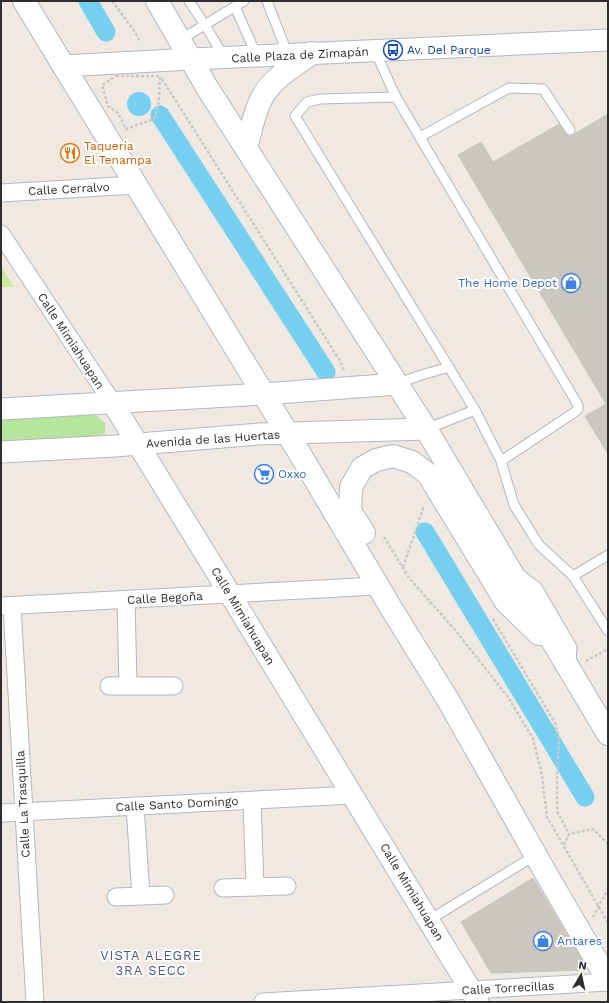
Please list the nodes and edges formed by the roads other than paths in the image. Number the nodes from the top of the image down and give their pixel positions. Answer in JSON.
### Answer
{"nodes":[{"id":1,"x":24,"y":1,"type":"edge"},
{"id":2,"x":157,"y":1,"type":"edge"},
{"id":3,"x":189,"y":1,"type":"edge"},
{"id":4,"x":244,"y":1,"type":"edge"},
{"id":5,"x":267,"y":1,"type":"edge"},
{"id":6,"x":235,"y":7,"type":"junction"},
{"id":7,"x":205,"y":25,"type":"junction"},
{"id":8,"x":180,"y":40,"type":"junction"},
{"id":9,"x":608,"y":40,"type":"edge"},
{"id":10,"x":375,"y":51,"type":"junction"},
{"id":11,"x":312,"y":53,"type":"junction"},
{"id":12,"x":288,"y":55,"type":"junction"},
{"id":13,"x":257,"y":56,"type":"junction"},
{"id":14,"x":224,"y":58,"type":"junction"},
{"id":15,"x":191,"y":59,"type":"junction"},
{"id":16,"x":63,"y":66,"type":"junction"},
{"id":17,"x":396,"y":97,"type":"junction"},
{"id":18,"x":570,"y":130,"type":"dead end"},
{"id":19,"x":420,"y":137,"type":"junction"},
{"id":20,"x":246,"y":148,"type":"junction"},
{"id":21,"x":136,"y":185,"type":"junction"},
{"id":22,"x":1,"y":193,"type":"edge"},
{"id":23,"x":1,"y":234,"type":"edge"},
{"id":24,"x":449,"y":367,"type":"junction"},
{"id":25,"x":397,"y":384,"type":"junction"},
{"id":26,"x":264,"y":394,"type":"junction"},
{"id":27,"x":112,"y":402,"type":"junction"},
{"id":28,"x":1,"y":409,"type":"edge"},
{"id":29,"x":475,"y":410,"type":"junction"},
{"id":30,"x":426,"y":429,"type":"junction"},
{"id":31,"x":288,"y":433,"type":"junction"},
{"id":32,"x":139,"y":445,"type":"junction"},
{"id":33,"x":1,"y":452,"type":"edge"},
{"id":34,"x":502,"y":461,"type":"junction"},
{"id":35,"x":608,"y":555,"type":"edge"},
{"id":36,"x":573,"y":576,"type":"junction"},
{"id":37,"x":378,"y":586,"type":"junction"},
{"id":38,"x":230,"y":594,"type":"junction"},
{"id":39,"x":126,"y":600,"type":"junction"},
{"id":40,"x":6,"y":606,"type":"edge"},
{"id":41,"x":608,"y":631,"type":"edge"},
{"id":42,"x":566,"y":663,"type":"junction"},
{"id":43,"x":109,"y":686,"type":"dead end"},
{"id":44,"x":128,"y":686,"type":"junction"},
{"id":45,"x":174,"y":686,"type":"dead end"},
{"id":46,"x":448,"y":700,"type":"junction"},
{"id":47,"x":608,"y":734,"type":"edge"},
{"id":48,"x":352,"y":795,"type":"junction"},
{"id":49,"x":252,"y":800,"type":"junction"},
{"id":50,"x":134,"y":806,"type":"junction"},
{"id":51,"x":24,"y":812,"type":"junction"},
{"id":52,"x":1,"y":813,"type":"edge"},
{"id":53,"x":536,"y":855,"type":"junction"},
{"id":54,"x":287,"y":886,"type":"dead end"},
{"id":55,"x":255,"y":887,"type":"junction"},
{"id":56,"x":223,"y":888,"type":"dead end"},
{"id":57,"x":166,"y":895,"type":"dead end"},
{"id":58,"x":141,"y":896,"type":"junction"},
{"id":59,"x":116,"y":897,"type":"dead end"},
{"id":60,"x":429,"y":920,"type":"junction"},
{"id":61,"x":608,"y":981,"type":"edge"},
{"id":62,"x":475,"y":996,"type":"edge"},
{"id":63,"x":397,"y":998,"type":"edge"},
{"id":64,"x":281,"y":1001,"type":"edge"},
{"id":65,"x":35,"y":1002,"type":"edge"},
{"id":66,"x":263,"y":1002,"type":"edge"}],
"edges":[{"from":1,"to":16,"type":"main road"},
{"from":2,"to":8,"type":"main road"},
{"from":3,"to":7,"type":"lane"},
{"from":4,"to":6,"type":"lane"},
{"from":5,"to":12,"type":"lane"},
{"from":6,"to":7,"type":"lane"},
{"from":6,"to":13,"type":"lane"},
{"from":7,"to":8,"type":"lane"},
{"from":7,"to":14,"type":"lane"},
{"from":8,"to":15,"type":"main road"},
{"from":9,"to":10,"type":"street","name":"Calle Plaza de Zimapán"},
{"from":10,"to":11,"type":"street","name":"Calle Plaza de Zimapán"},
{"from":10,"to":17,"type":"lane"},
{"from":11,"to":12,"type":"street","name":"Calle Plaza de Zimapán"},
{"from":11,"to":20,"type":"main road"},
{"from":12,"to":13,"type":"street","name":"Calle Plaza de Zimapán"},
{"from":13,"to":14,"type":"street","name":"Calle Plaza de Zimapán"},
{"from":14,"to":15,"type":"street","name":"Calle Plaza de Zimapán"},
{"from":15,"to":16,"type":"street","name":"Calle Plaza de Zimapán"},
{"from":15,"to":20,"type":"main road"},
{"from":16,"to":21,"type":"main road"},
{"from":17,"to":19,"type":"lane"},
{"from":17,"to":24,"type":"lane"},
{"from":18,"to":19,"type":"lane"},
{"from":19,"to":34,"type":"lane"},
{"from":20,"to":25,"type":"main road"},
{"from":21,"to":22,"type":"street","name":"Calle Cerralvo"},
{"from":21,"to":26,"type":"main road"},
{"from":23,"to":27,"type":"street","name":"Calle Mimiahuapan"},
{"from":24,"to":25,"type":"lane"},
{"from":24,"to":29,"type":"lane"},
{"from":25,"to":26,"type":"street"},
{"from":25,"to":30,"type":"main road"},
{"from":26,"to":27,"type":"street"},
{"from":26,"to":31,"type":"main road"},
{"from":27,"to":28,"type":"street"},
{"from":27,"to":32,"type":"street","name":"Calle Mimiahuapan"},
{"from":29,"to":30,"type":"lane"},
{"from":29,"to":34,"type":"lane"},
{"from":30,"to":31,"type":"street","name":"Avenida de las Huertas"},
{"from":30,"to":42,"type":"main road"},
{"from":31,"to":32,"type":"street","name":"Avenida de las Huertas"},
{"from":31,"to":37,"type":"main road"},
{"from":32,"to":33,"type":"street","name":"Avenida de las Huertas"},
{"from":32,"to":38,"type":"street","name":"Calle Mimiahuapan"},
{"from":34,"to":36,"type":"lane"},
{"from":35,"to":36,"type":"lane"},
{"from":36,"to":41,"type":"lane"},
{"from":37,"to":38,"type":"street","name":"Calle Begoña"},
{"from":37,"to":46,"type":"main road"},
{"from":38,"to":39,"type":"street","name":"Calle Begoña"},
{"from":38,"to":48,"type":"street","name":"Calle Mimiahuapan"},
{"from":39,"to":40,"type":"street","name":"Calle Begoña"},
{"from":39,"to":44,"type":"street"},
{"from":40,"to":51,"type":"street","name":"Calle La Trasquilla"},
{"from":42,"to":46,"type":"main road"},
{"from":42,"to":47,"type":"main road"},
{"from":43,"to":44,"type":"street"},
{"from":44,"to":45,"type":"street"},
{"from":46,"to":53,"type":"main road"},
{"from":48,"to":49,"type":"street","name":"Calle Santo Domingo"},
{"from":48,"to":60,"type":"street","name":"Calle Mimiahuapan"},
{"from":49,"to":50,"type":"street","name":"Calle Santo Domingo"},
{"from":49,"to":55,"type":"street"},
{"from":50,"to":51,"type":"street","name":"Calle Santo Domingo"},
{"from":50,"to":58,"type":"street"},
{"from":51,"to":52,"type":"street","name":"Calle Santo Domingo"},
{"from":51,"to":65,"type":"street","name":"Calle La Trasquilla"},
{"from":53,"to":60,"type":"lane"},
{"from":53,"to":61,"type":"main road"},
{"from":54,"to":55,"type":"street"},
{"from":55,"to":56,"type":"street"},
{"from":57,"to":58,"type":"street"},
{"from":58,"to":59,"type":"street"},
{"from":60,"to":62,"type":"street","name":"Calle Mimiahuapan"},
{"from":61,"to":62,"type":"street","name":"Calle Torrecillas"},
{"from":62,"to":63,"type":"street","name":"Calle Torrecillas"},
{"from":63,"to":64,"type":"street","name":"Calle Torrecillas"},
{"from":64,"to":66,"type":"street","name":"Calle Torrecillas"}]}
